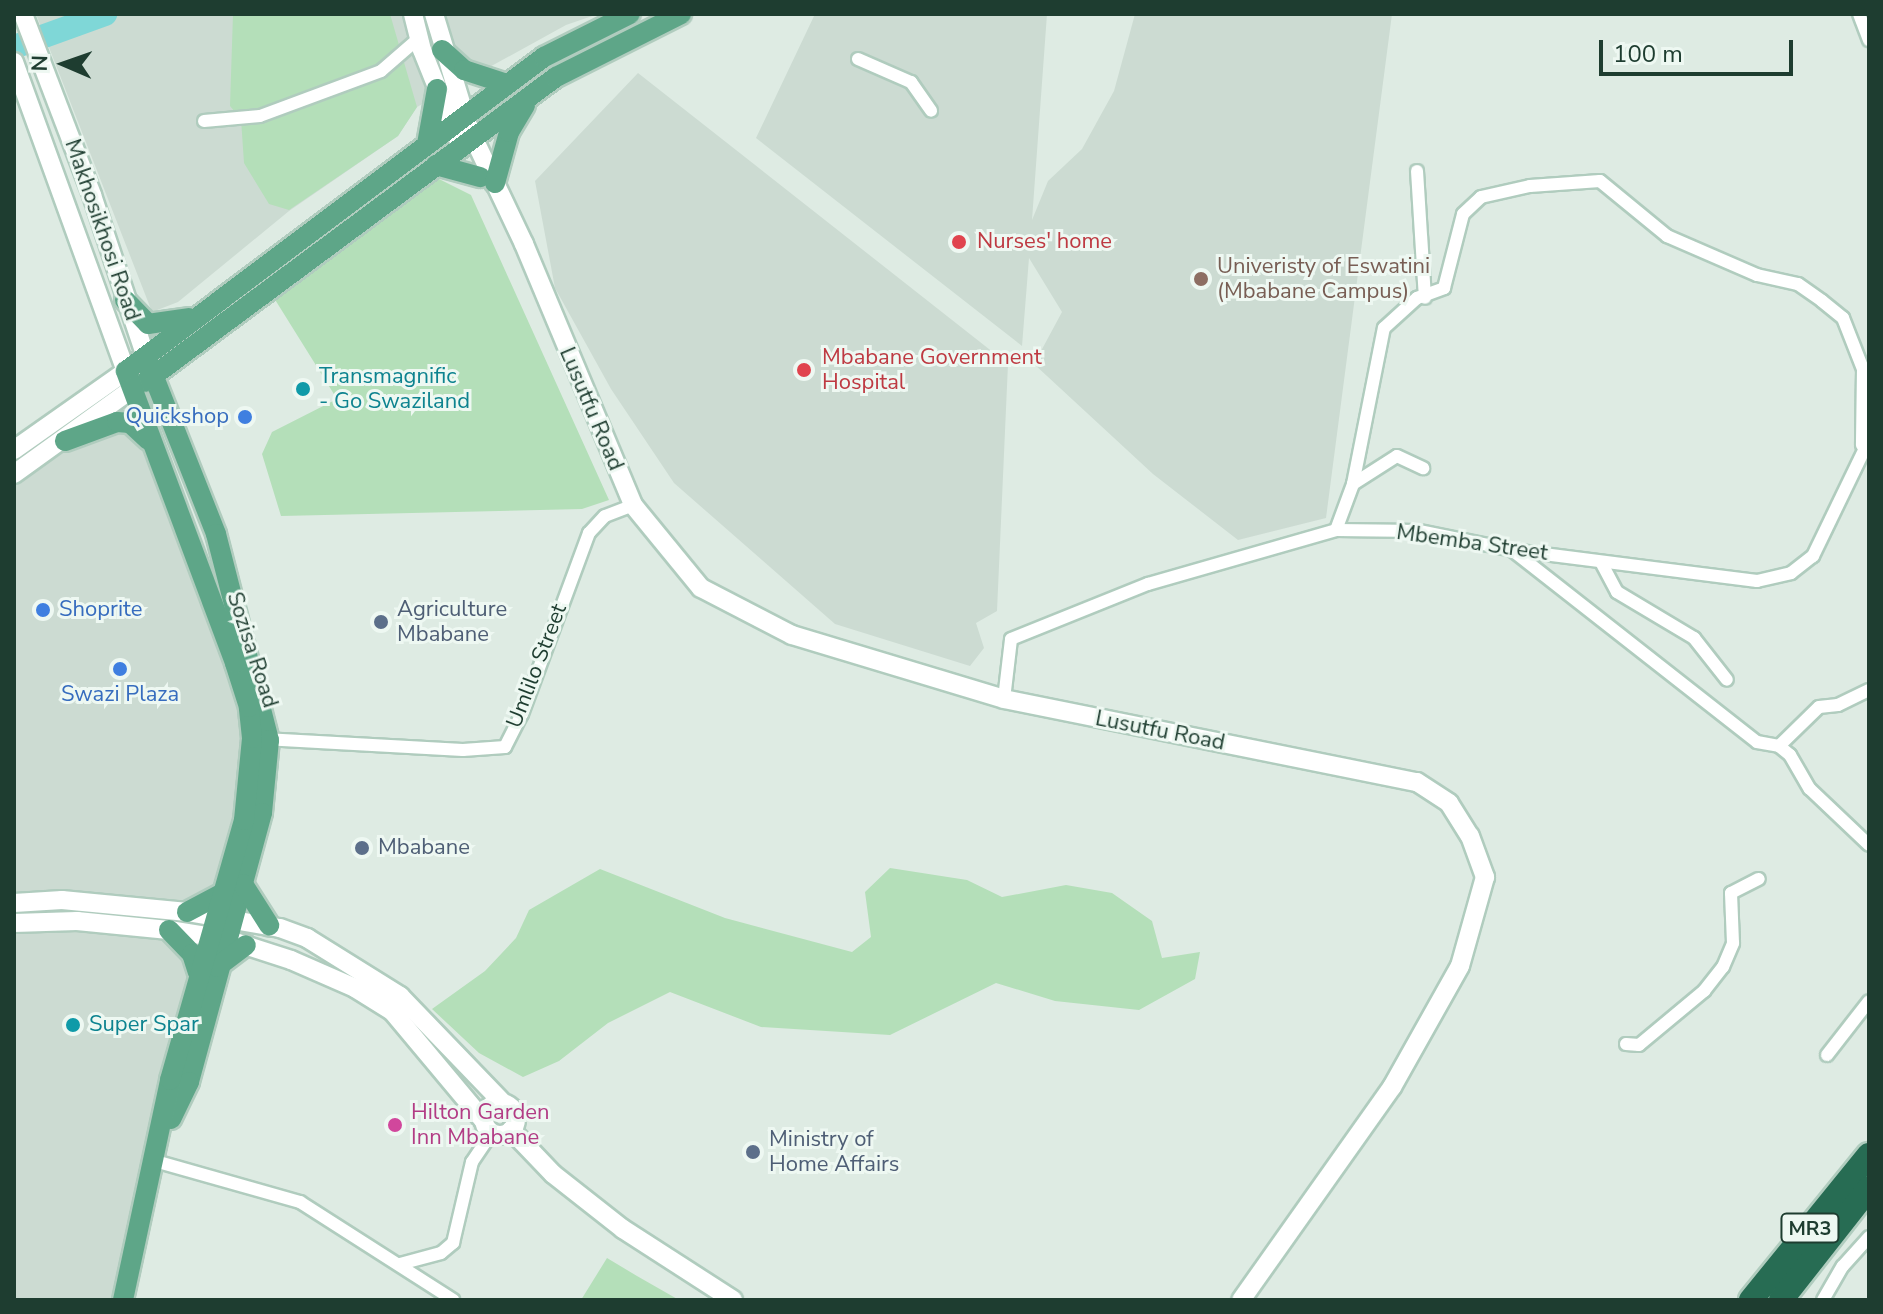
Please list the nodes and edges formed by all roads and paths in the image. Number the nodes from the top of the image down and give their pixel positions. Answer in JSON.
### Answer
{"nodes":[{"id":1,"x":23,"y":14,"type":"edge"},
{"id":2,"x":413,"y":14,"type":"edge"},
{"id":3,"x":434,"y":14,"type":"edge"},
{"id":4,"x":630,"y":14,"type":"edge"},
{"id":5,"x":681,"y":14,"type":"edge"},
{"id":6,"x":1859,"y":14,"type":"edge"},
{"id":7,"x":419,"y":38,"type":"junction"},
{"id":8,"x":1869,"y":40,"type":"edge"},
{"id":9,"x":442,"y":50,"type":"junction"},
{"id":10,"x":858,"y":59,"type":"dead end"},
{"id":11,"x":16,"y":66,"type":"edge"},
{"id":12,"x":507,"y":84,"type":"junction"},
{"id":13,"x":437,"y":89,"type":"junction"},
{"id":14,"x":531,"y":95,"type":"junction"},
{"id":15,"x":931,"y":111,"type":"dead end"},
{"id":16,"x":204,"y":121,"type":"dead end"},
{"id":17,"x":463,"y":131,"type":"junction"},
{"id":18,"x":427,"y":144,"type":"junction"},
{"id":19,"x":436,"y":165,"type":"junction"},
{"id":20,"x":1417,"y":171,"type":"dead end"},
{"id":21,"x":488,"y":180,"type":"junction"},
{"id":22,"x":1425,"y":298,"type":"junction"},
{"id":23,"x":125,"y":300,"type":"junction"},
{"id":24,"x":198,"y":316,"type":"junction"},
{"id":25,"x":197,"y":344,"type":"junction"},
{"id":26,"x":150,"y":367,"type":"junction"},
{"id":27,"x":129,"y":380,"type":"junction"},
{"id":28,"x":169,"y":414,"type":"junction"},
{"id":29,"x":65,"y":441,"type":"junction"},
{"id":30,"x":1866,"y":442,"type":"edge"},
{"id":31,"x":156,"y":449,"type":"junction"},
{"id":32,"x":14,"y":450,"type":"edge"},
{"id":33,"x":1423,"y":468,"type":"dead end"},
{"id":34,"x":14,"y":474,"type":"edge"},
{"id":35,"x":1353,"y":484,"type":"junction"},
{"id":36,"x":633,"y":505,"type":"junction"},
{"id":37,"x":1336,"y":530,"type":"junction"},
{"id":38,"x":1512,"y":550,"type":"junction"},
{"id":39,"x":1601,"y":562,"type":"junction"},
{"id":40,"x":1727,"y":680,"type":"dead end"},
{"id":41,"x":1869,"y":690,"type":"edge"},
{"id":42,"x":1004,"y":699,"type":"junction"},
{"id":43,"x":260,"y":739,"type":"junction"},
{"id":44,"x":1779,"y":746,"type":"junction"},
{"id":45,"x":1869,"y":845,"type":"edge"},
{"id":46,"x":1759,"y":879,"type":"dead end"},
{"id":47,"x":243,"y":884,"type":"junction"},
{"id":48,"x":222,"y":893,"type":"junction"},
{"id":49,"x":62,"y":900,"type":"junction"},
{"id":50,"x":14,"y":903,"type":"edge"},
{"id":51,"x":187,"y":912,"type":"junction"},
{"id":52,"x":223,"y":916,"type":"junction"},
{"id":53,"x":77,"y":921,"type":"junction"},
{"id":54,"x":14,"y":923,"type":"edge"},
{"id":55,"x":269,"y":925,"type":"junction"},
{"id":56,"x":169,"y":930,"type":"junction"},
{"id":57,"x":226,"y":940,"type":"junction"},
{"id":58,"x":207,"y":970,"type":"junction"},
{"id":59,"x":1869,"y":1001,"type":"edge"},
{"id":60,"x":1626,"y":1044,"type":"dead end"},
{"id":61,"x":1827,"y":1055,"type":"dead end"},
{"id":62,"x":503,"y":1103,"type":"junction"},
{"id":63,"x":488,"y":1127,"type":"junction"},
{"id":64,"x":511,"y":1130,"type":"junction"},
{"id":65,"x":1869,"y":1155,"type":"edge"},
{"id":66,"x":155,"y":1161,"type":"junction"},
{"id":67,"x":1869,"y":1188,"type":"edge"},
{"id":68,"x":1869,"y":1237,"type":"edge"},
{"id":69,"x":400,"y":1264,"type":"junction"},
{"id":70,"x":123,"y":1300,"type":"edge"},
{"id":71,"x":453,"y":1300,"type":"edge"},
{"id":72,"x":733,"y":1300,"type":"edge"},
{"id":73,"x":1241,"y":1300,"type":"edge"},
{"id":74,"x":1751,"y":1300,"type":"edge"},
{"id":75,"x":1781,"y":1300,"type":"edge"},
{"id":76,"x":1823,"y":1300,"type":"edge"}],
"edges":[{"from":1,"to":23,"type":"main road","name":"Makhosikhosi Road"},
{"from":2,"to":7,"type":"main road"},
{"from":3,"to":9,"type":"main road"},
{"from":4,"to":12,"type":"main road"},
{"from":5,"to":14,"type":"main road"},
{"from":6,"to":8,"type":"street"},
{"from":7,"to":13,"type":"main road"},
{"from":7,"to":16,"type":"street"},
{"from":9,"to":12,"type":"main road"},
{"from":9,"to":17,"type":"main road"},
{"from":10,"to":15,"type":"street"},
{"from":11,"to":27,"type":"main road","name":"Makhosikhosi Road"},
{"from":12,"to":17,"type":"main road"},
{"from":13,"to":17,"type":"main road"},
{"from":13,"to":18,"type":"main road"},
{"from":14,"to":17,"type":"main road"},
{"from":14,"to":21,"type":"main road"},
{"from":17,"to":18,"type":"main road"},
{"from":17,"to":19,"type":"main road"},
{"from":17,"to":21,"type":"main road","name":"Lusutfu Road"},
{"from":18,"to":24,"type":"main road"},
{"from":19,"to":21,"type":"main road"},
{"from":19,"to":25,"type":"main road"},
{"from":20,"to":22,"type":"street"},
{"from":21,"to":36,"type":"main road","name":"Lusutfu Road"},
{"from":22,"to":30,"type":"street","name":"Mbemba Street"},
{"from":22,"to":35,"type":"street","name":"Mbemba Street"},
{"from":23,"to":24,"type":"main road"},
{"from":23,"to":26,"type":"main road","name":"Makhosikhosi Road"},
{"from":24,"to":26,"type":"main road"},
{"from":25,"to":26,"type":"main road"},
{"from":25,"to":28,"type":"main road"},
{"from":26,"to":27,"type":"main road"},
{"from":26,"to":28,"type":"main road","name":"Sozisa Road"},
{"from":27,"to":29,"type":"main road"},
{"from":27,"to":31,"type":"main road","name":"Sozisa Road"},
{"from":27,"to":32,"type":"main road"},
{"from":28,"to":43,"type":"main road","name":"Sozisa Road"},
{"from":29,"to":31,"type":"main road"},
{"from":29,"to":34,"type":"main road"},
{"from":30,"to":39,"type":"street","name":"Mbemba Street"},
{"from":31,"to":43,"type":"main road","name":"Sozisa Road"},
{"from":33,"to":35,"type":"street"},
{"from":35,"to":37,"type":"street","name":"Mbemba Street"},
{"from":36,"to":42,"type":"main road","name":"Lusutfu Road"},
{"from":36,"to":43,"type":"street","name":"Umlilo Street"},
{"from":37,"to":38,"type":"street","name":"Mbemba Street"},
{"from":37,"to":42,"type":"street","name":"Mbemba Street"},
{"from":38,"to":39,"type":"street","name":"Mbemba Street"},
{"from":38,"to":44,"type":"street"},
{"from":39,"to":40,"type":"street"},
{"from":41,"to":44,"type":"street"},
{"from":42,"to":73,"type":"main road","name":"Lusutfu Road"},
{"from":43,"to":47,"type":"main road","name":"Sozisa Road"},
{"from":43,"to":48,"type":"main road","name":"Sozisa Road"},
{"from":44,"to":45,"type":"street"},
{"from":46,"to":60,"type":"street"},
{"from":47,"to":52,"type":"main road","name":"Sozisa Road"},
{"from":47,"to":55,"type":"main road"},
{"from":48,"to":51,"type":"main road"},
{"from":48,"to":52,"type":"main road","name":"Sozisa Road"},
{"from":49,"to":50,"type":"main road"},
{"from":49,"to":51,"type":"main road"},
{"from":49,"to":53,"type":"main road"},
{"from":51,"to":52,"type":"main road"},
{"from":52,"to":55,"type":"main road"},
{"from":52,"to":57,"type":"main road","name":"Sozisa Road"},
{"from":53,"to":54,"type":"main road"},
{"from":53,"to":56,"type":"main road"},
{"from":55,"to":62,"type":"main road"},
{"from":56,"to":57,"type":"main road"},
{"from":56,"to":58,"type":"main road"},
{"from":57,"to":58,"type":"main road","name":"Sozisa Road"},
{"from":57,"to":58,"type":"main road"},
{"from":57,"to":63,"type":"main road"},
{"from":58,"to":66,"type":"main road","name":"Sozisa Road"},
{"from":59,"to":61,"type":"street"},
{"from":62,"to":63,"type":"main road"},
{"from":62,"to":64,"type":"main road"},
{"from":63,"to":64,"type":"main road"},
{"from":63,"to":69,"type":"street"},
{"from":64,"to":72,"type":"main road"},
{"from":65,"to":74,"type":"highway","number":"MR3"},
{"from":66,"to":69,"type":"street"},
{"from":66,"to":70,"type":"main road","name":"Sozisa Road"},
{"from":67,"to":75,"type":"highway","number":"MR3"},
{"from":68,"to":76,"type":"street"},
{"from":69,"to":71,"type":"street"}]}
